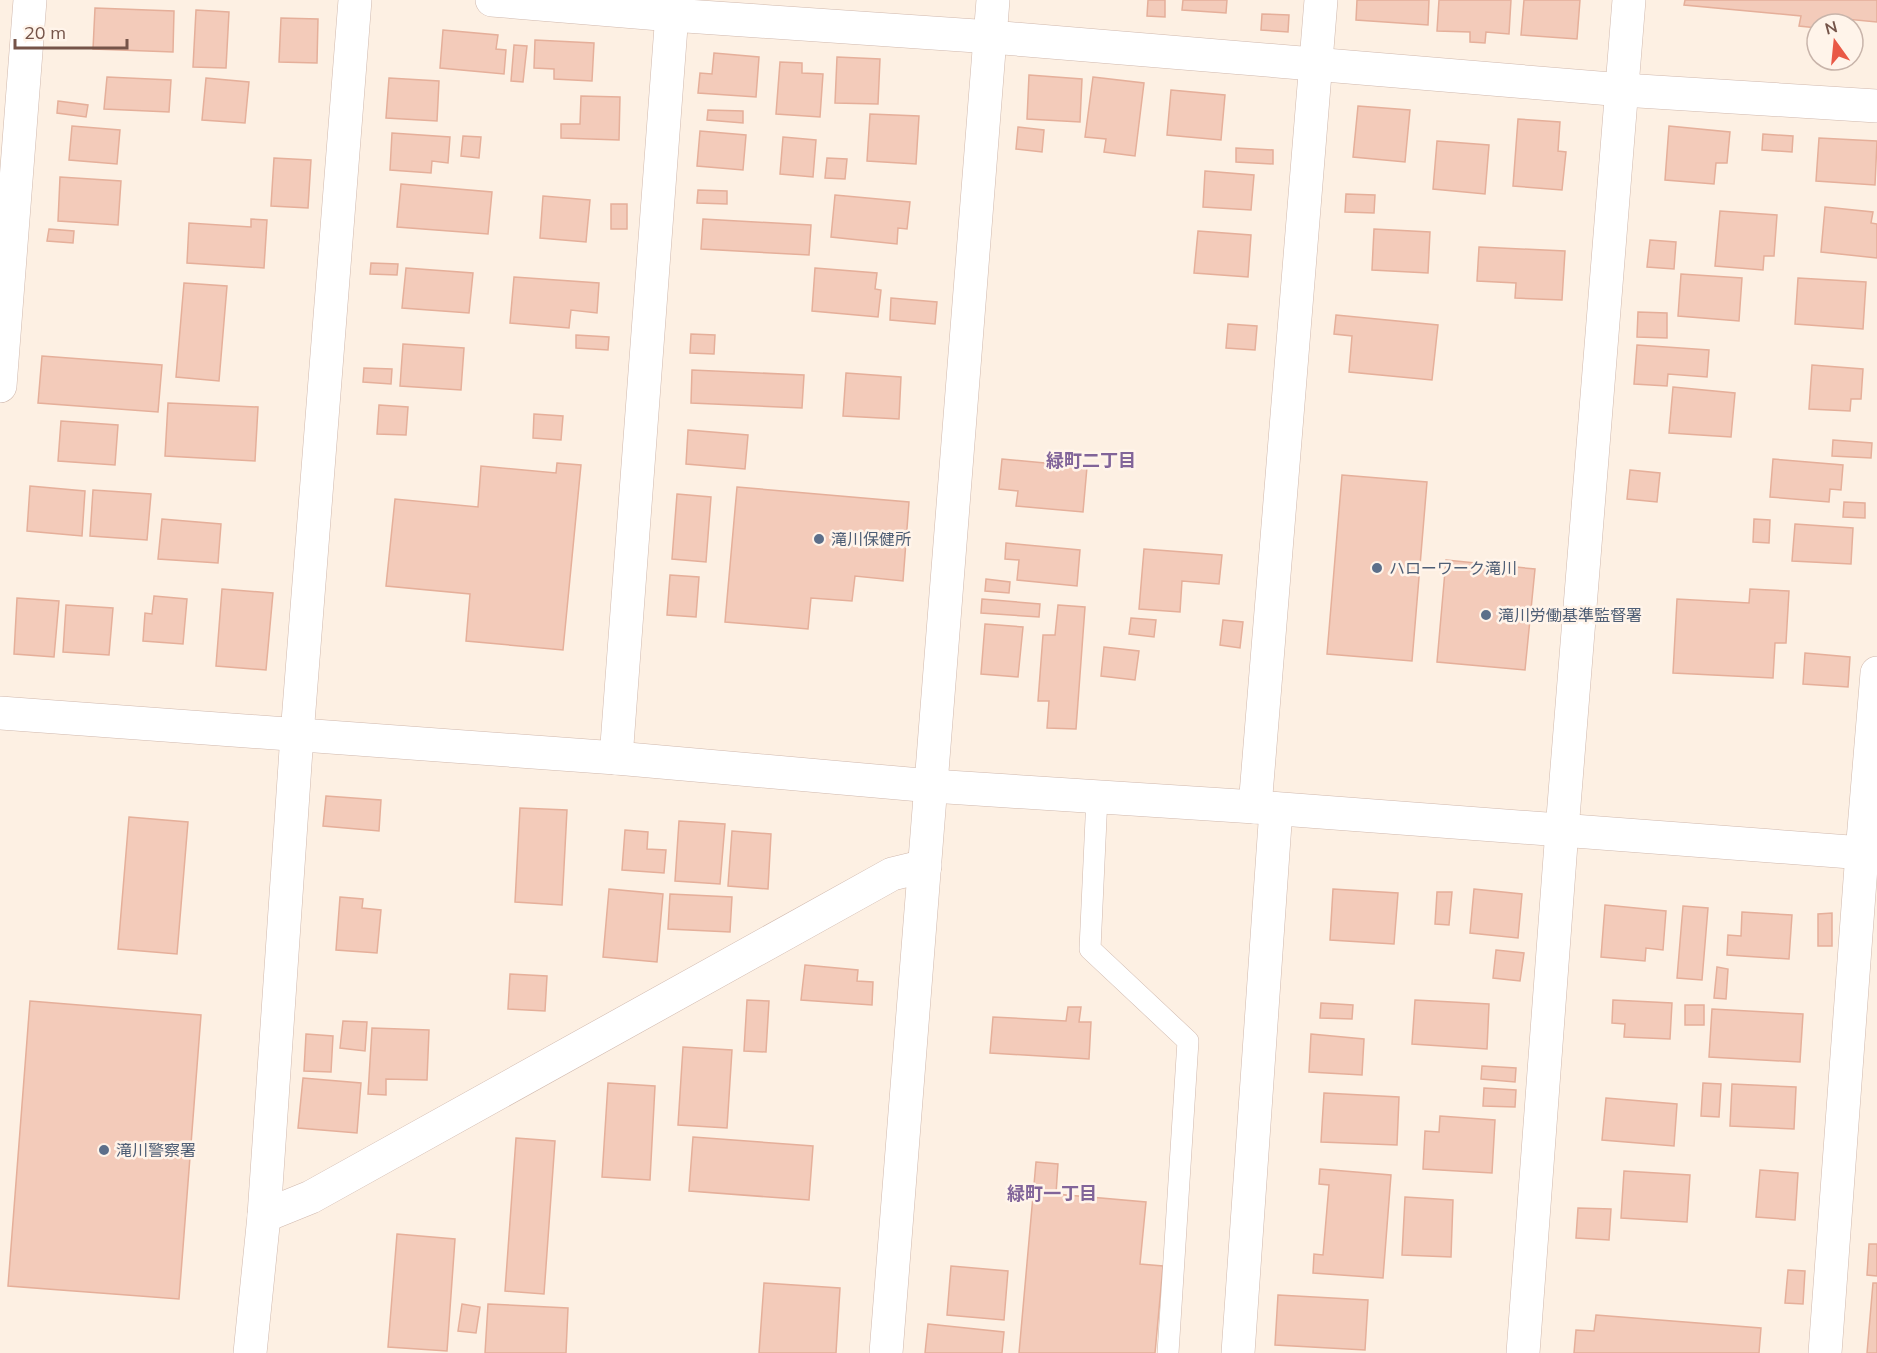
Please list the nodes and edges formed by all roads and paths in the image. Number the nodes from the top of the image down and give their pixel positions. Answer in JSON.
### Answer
{"nodes":[{"id":1,"x":30,"y":0,"type":"edge"},
{"id":2,"x":355,"y":0,"type":"edge"},
{"id":3,"x":492,"y":0,"type":"edge"},
{"id":4,"x":993,"y":0,"type":"edge"},
{"id":5,"x":1321,"y":0,"type":"edge"},
{"id":6,"x":1629,"y":0,"type":"edge"},
{"id":7,"x":673,"y":8,"type":"edge"},
{"id":8,"x":991,"y":37,"type":"junction"},
{"id":9,"x":1316,"y":64,"type":"junction"},
{"id":10,"x":1623,"y":90,"type":"junction"},
{"id":11,"x":1877,"y":106,"type":"edge"},
{"id":12,"x":0,"y":386,"type":"edge"},
{"id":13,"x":1877,"y":673,"type":"edge"},
{"id":14,"x":0,"y":713,"type":"edge"},
{"id":15,"x":297,"y":735,"type":"junction"},
{"id":16,"x":616,"y":758,"type":"junction"},
{"id":17,"x":932,"y":786,"type":"junction"},
{"id":18,"x":1097,"y":797,"type":"junction"},
{"id":19,"x":1266,"y":808,"type":"junction"},
{"id":20,"x":1562,"y":830,"type":"junction"},
{"id":21,"x":1869,"y":854,"type":"edge"},
{"id":22,"x":925,"y":866,"type":"junction"},
{"id":23,"x":264,"y":1216,"type":"junction"},
{"id":24,"x":250,"y":1353,"type":"edge"},
{"id":25,"x":886,"y":1353,"type":"edge"},
{"id":26,"x":1168,"y":1353,"type":"edge"},
{"id":27,"x":1238,"y":1353,"type":"edge"},
{"id":28,"x":1523,"y":1353,"type":"edge"},
{"id":29,"x":1825,"y":1353,"type":"edge"}],
"edges":[{"from":1,"to":12,"type":"street"},
{"from":2,"to":15,"type":"street"},
{"from":3,"to":7,"type":"street"},
{"from":4,"to":8,"type":"street"},
{"from":5,"to":9,"type":"street"},
{"from":6,"to":10,"type":"street"},
{"from":7,"to":8,"type":"street"},
{"from":7,"to":16,"type":"street"},
{"from":8,"to":9,"type":"street"},
{"from":8,"to":17,"type":"street"},
{"from":9,"to":10,"type":"street"},
{"from":9,"to":19,"type":"street"},
{"from":10,"to":11,"type":"street"},
{"from":10,"to":20,"type":"street"},
{"from":13,"to":21,"type":"street"},
{"from":14,"to":15,"type":"street"},
{"from":15,"to":16,"type":"street"},
{"from":15,"to":23,"type":"street"},
{"from":16,"to":17,"type":"street"},
{"from":17,"to":18,"type":"street"},
{"from":17,"to":22,"type":"street"},
{"from":18,"to":19,"type":"street"},
{"from":18,"to":26,"type":"lane"},
{"from":19,"to":20,"type":"street"},
{"from":19,"to":27,"type":"street"},
{"from":20,"to":21,"type":"street"},
{"from":20,"to":28,"type":"street"},
{"from":21,"to":29,"type":"street"},
{"from":22,"to":23,"type":"street"},
{"from":22,"to":25,"type":"street"},
{"from":23,"to":24,"type":"street"}]}
